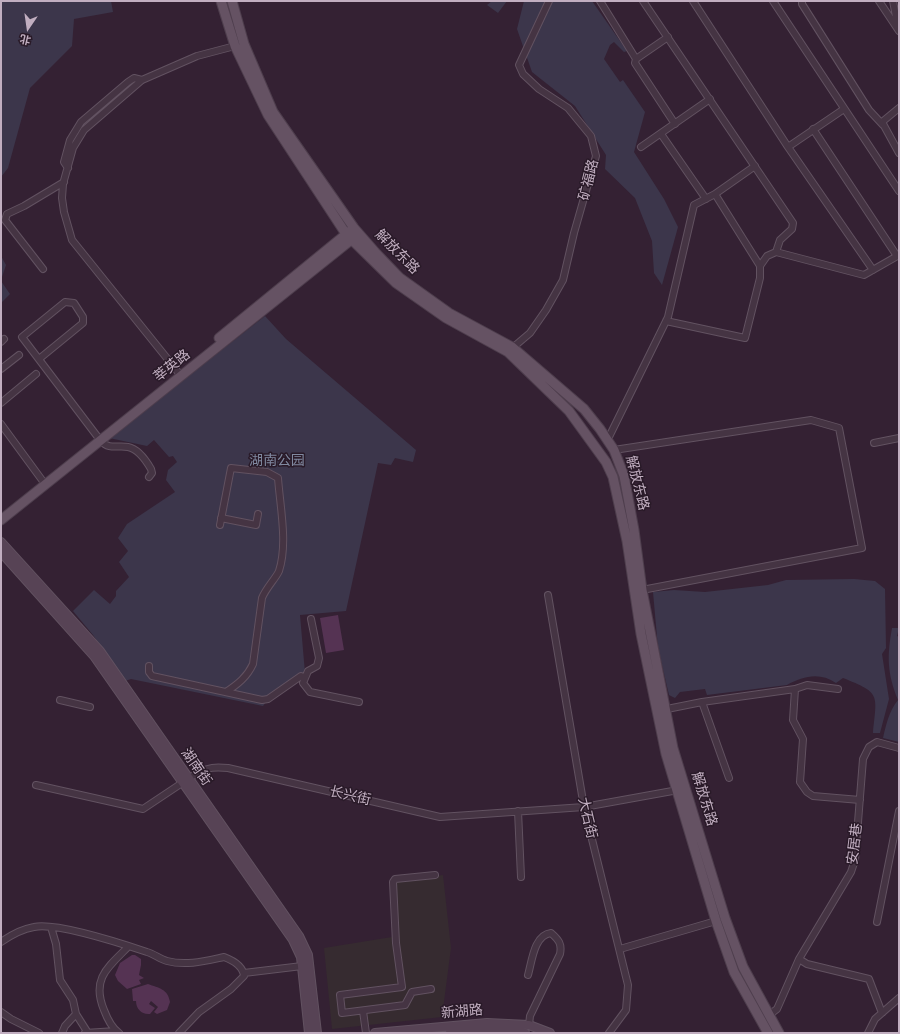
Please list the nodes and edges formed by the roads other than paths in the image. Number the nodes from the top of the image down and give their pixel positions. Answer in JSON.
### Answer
{"nodes":[{"id":1,"x":221,"y":1,"type":"edge"},
{"id":2,"x":232,"y":1,"type":"edge"},
{"id":3,"x":549,"y":1,"type":"edge"},
{"id":4,"x":600,"y":1,"type":"edge"},
{"id":5,"x":644,"y":1,"type":"edge"},
{"id":6,"x":693,"y":1,"type":"edge"},
{"id":7,"x":773,"y":1,"type":"edge"},
{"id":8,"x":802,"y":1,"type":"edge"},
{"id":9,"x":879,"y":1,"type":"edge"},
{"id":10,"x":893,"y":1,"type":"edge"},
{"id":11,"x":898,"y":30,"type":"edge"},
{"id":12,"x":668,"y":37,"type":"junction"},
{"id":13,"x":234,"y":46,"type":"junction"},
{"id":14,"x":636,"y":59,"type":"junction"},
{"id":15,"x":710,"y":99,"type":"junction"},
{"id":16,"x":899,"y":108,"type":"edge"},
{"id":17,"x":844,"y":109,"type":"junction"},
{"id":18,"x":675,"y":124,"type":"junction"},
{"id":19,"x":883,"y":125,"type":"junction"},
{"id":20,"x":813,"y":129,"type":"junction"},
{"id":21,"x":661,"y":134,"type":"junction"},
{"id":22,"x":641,"y":147,"type":"dead end"},
{"id":23,"x":788,"y":147,"type":"junction"},
{"id":24,"x":899,"y":153,"type":"edge"},
{"id":25,"x":755,"y":166,"type":"junction"},
{"id":26,"x":64,"y":182,"type":"junction"},
{"id":27,"x":899,"y":191,"type":"edge"},
{"id":28,"x":715,"y":194,"type":"junction"},
{"id":29,"x":706,"y":199,"type":"junction"},
{"id":30,"x":357,"y":231,"type":"junction"},
{"id":31,"x":348,"y":236,"type":"junction"},
{"id":32,"x":776,"y":252,"type":"junction"},
{"id":33,"x":898,"y":256,"type":"edge"},
{"id":34,"x":760,"y":266,"type":"junction"},
{"id":35,"x":43,"y":269,"type":"dead end"},
{"id":36,"x":873,"y":270,"type":"junction"},
{"id":37,"x":666,"y":321,"type":"junction"},
{"id":38,"x":510,"y":350,"type":"junction"},
{"id":39,"x":19,"y":355,"type":"dead end"},
{"id":40,"x":38,"y":358,"type":"junction"},
{"id":41,"x":1,"y":369,"type":"edge"},
{"id":42,"x":178,"y":372,"type":"junction"},
{"id":43,"x":36,"y":374,"type":"dead end"},
{"id":44,"x":2,"y":402,"type":"edge"},
{"id":45,"x":1,"y":424,"type":"edge"},
{"id":46,"x":99,"y":438,"type":"junction"},
{"id":47,"x":899,"y":438,"type":"edge"},
{"id":48,"x":608,"y":441,"type":"junction"},
{"id":49,"x":874,"y":443,"type":"dead end"},
{"id":50,"x":614,"y":450,"type":"junction"},
{"id":51,"x":149,"y":477,"type":"dead end"},
{"id":52,"x":42,"y":480,"type":"junction"},
{"id":53,"x":1,"y":513,"type":"edge"},
{"id":54,"x":258,"y":514,"type":"dead end"},
{"id":55,"x":221,"y":518,"type":"junction"},
{"id":56,"x":1,"y":520,"type":"edge"},
{"id":57,"x":220,"y":526,"type":"dead end"},
{"id":58,"x":1,"y":542,"type":"edge"},
{"id":59,"x":1,"y":552,"type":"edge"},
{"id":60,"x":642,"y":590,"type":"junction"},
{"id":61,"x":548,"y":595,"type":"dead end"},
{"id":62,"x":310,"y":619,"type":"dead end"},
{"id":63,"x":149,"y":666,"type":"dead end"},
{"id":64,"x":304,"y":677,"type":"junction"},
{"id":65,"x":795,"y":689,"type":"junction"},
{"id":66,"x":838,"y":689,"type":"dead end"},
{"id":67,"x":226,"y":692,"type":"junction"},
{"id":68,"x":60,"y":700,"type":"dead end"},
{"id":69,"x":359,"y":702,"type":"dead end"},
{"id":70,"x":702,"y":702,"type":"junction"},
{"id":71,"x":90,"y":707,"type":"dead end"},
{"id":72,"x":660,"y":711,"type":"junction"},
{"id":73,"x":899,"y":748,"type":"edge"},
{"id":74,"x":729,"y":778,"type":"dead end"},
{"id":75,"x":186,"y":781,"type":"junction"},
{"id":76,"x":36,"y":785,"type":"dead end"},
{"id":77,"x":678,"y":790,"type":"junction"},
{"id":78,"x":860,"y":800,"type":"junction"},
{"id":79,"x":584,"y":807,"type":"junction"},
{"id":80,"x":899,"y":811,"type":"edge"},
{"id":81,"x":518,"y":812,"type":"junction"},
{"id":82,"x":435,"y":875,"type":"dead end"},
{"id":83,"x":521,"y":878,"type":"dead end"},
{"id":84,"x":716,"y":922,"type":"junction"},
{"id":85,"x":877,"y":922,"type":"dead end"},
{"id":86,"x":51,"y":927,"type":"junction"},
{"id":87,"x":1,"y":942,"type":"edge"},
{"id":88,"x":128,"y":947,"type":"junction"},
{"id":89,"x":620,"y":949,"type":"junction"},
{"id":90,"x":799,"y":959,"type":"junction"},
{"id":91,"x":302,"y":966,"type":"junction"},
{"id":92,"x":244,"y":973,"type":"junction"},
{"id":93,"x":528,"y":975,"type":"dead end"},
{"id":94,"x":431,"y":989,"type":"dead end"},
{"id":95,"x":899,"y":998,"type":"edge"},
{"id":96,"x":363,"y":1011,"type":"junction"},
{"id":97,"x":1,"y":1012,"type":"edge"},
{"id":98,"x":882,"y":1013,"type":"junction"},
{"id":99,"x":76,"y":1014,"type":"junction"},
{"id":100,"x":769,"y":1014,"type":"junction"},
{"id":101,"x":529,"y":1025,"type":"junction"},
{"id":102,"x":117,"y":1032,"type":"edge"},
{"id":103,"x":39,"y":1033,"type":"edge"},
{"id":104,"x":62,"y":1033,"type":"edge"},
{"id":105,"x":87,"y":1033,"type":"edge"},
{"id":106,"x":179,"y":1033,"type":"edge"},
{"id":107,"x":309,"y":1033,"type":"edge"},
{"id":108,"x":317,"y":1033,"type":"edge"},
{"id":109,"x":366,"y":1033,"type":"edge"},
{"id":110,"x":375,"y":1033,"type":"edge"},
{"id":111,"x":450,"y":1033,"type":"edge"},
{"id":112,"x":525,"y":1033,"type":"edge"},
{"id":113,"x":550,"y":1033,"type":"edge"},
{"id":114,"x":609,"y":1033,"type":"edge"},
{"id":115,"x":768,"y":1033,"type":"edge"},
{"id":116,"x":780,"y":1033,"type":"edge"},
{"id":117,"x":868,"y":1033,"type":"edge"}],
"edges":[{"from":1,"to":13,"type":"main road","name":"解放东路"},
{"from":2,"to":30,"type":"main road","name":"解放东路"},
{"from":3,"to":38,"type":"street","name":"矿福路"},
{"from":4,"to":14,"type":"street"},
{"from":5,"to":12,"type":"street"},
{"from":6,"to":23,"type":"street"},
{"from":7,"to":17,"type":"street"},
{"from":8,"to":19,"type":"street"},
{"from":9,"to":11,"type":"street"},
{"from":10,"to":11,"type":"street"},
{"from":12,"to":14,"type":"street"},
{"from":12,"to":15,"type":"street"},
{"from":13,"to":26,"type":"street"},
{"from":13,"to":31,"type":"main road","name":"解放东路"},
{"from":14,"to":18,"type":"street"},
{"from":15,"to":18,"type":"street"},
{"from":15,"to":25,"type":"street"},
{"from":16,"to":19,"type":"street"},
{"from":17,"to":20,"type":"street"},
{"from":17,"to":27,"type":"street"},
{"from":18,"to":21,"type":"street"},
{"from":19,"to":24,"type":"street"},
{"from":20,"to":23,"type":"street"},
{"from":20,"to":33,"type":"street"},
{"from":21,"to":22,"type":"street"},
{"from":21,"to":29,"type":"street"},
{"from":23,"to":36,"type":"street"},
{"from":25,"to":28,"type":"street"},
{"from":25,"to":32,"type":"street"},
{"from":26,"to":35,"type":"street"},
{"from":26,"to":42,"type":"street"},
{"from":28,"to":29,"type":"street"},
{"from":28,"to":34,"type":"street"},
{"from":29,"to":37,"type":"street"},
{"from":30,"to":31,"type":"main road","name":"莘英路"},
{"from":30,"to":38,"type":"main road","name":"解放东路"},
{"from":31,"to":38,"type":"main road","name":"解放东路"},
{"from":31,"to":42,"type":"main road","name":"莘英路"},
{"from":31,"to":46,"type":"main road","name":"莘英路"},
{"from":32,"to":34,"type":"street"},
{"from":32,"to":36,"type":"street"},
{"from":33,"to":36,"type":"street"},
{"from":34,"to":37,"type":"street"},
{"from":37,"to":48,"type":"street"},
{"from":38,"to":48,"type":"main road","name":"解放东路"},
{"from":38,"to":72,"type":"main road","name":"解放东路"},
{"from":39,"to":41,"type":"street"},
{"from":40,"to":40,"type":"street"},
{"from":40,"to":46,"type":"street"},
{"from":42,"to":46,"type":"main road","name":"莘英路"},
{"from":43,"to":44,"type":"street"},
{"from":45,"to":52,"type":"street"},
{"from":46,"to":51,"type":"street"},
{"from":46,"to":52,"type":"main road","name":"莘英路"},
{"from":46,"to":56,"type":"main road","name":"莘英路"},
{"from":47,"to":49,"type":"street"},
{"from":48,"to":50,"type":"main road","name":"解放东路"},
{"from":50,"to":60,"type":"main road","name":"解放东路"},
{"from":50,"to":60,"type":"street"},
{"from":52,"to":53,"type":"main road","name":"莘英路"},
{"from":54,"to":55,"type":"street"},
{"from":55,"to":57,"type":"street"},
{"from":55,"to":67,"type":"street"},
{"from":58,"to":75,"type":"main road","name":"湖南街"},
{"from":59,"to":75,"type":"main road","name":"湖南街"},
{"from":60,"to":72,"type":"main road","name":"解放东路"},
{"from":61,"to":79,"type":"street","name":"大石街"},
{"from":62,"to":64,"type":"street"},
{"from":63,"to":67,"type":"street"},
{"from":64,"to":67,"type":"street"},
{"from":64,"to":69,"type":"street"},
{"from":65,"to":66,"type":"street"},
{"from":65,"to":70,"type":"street"},
{"from":65,"to":78,"type":"street"},
{"from":68,"to":71,"type":"street"},
{"from":70,"to":72,"type":"street"},
{"from":70,"to":74,"type":"street"},
{"from":72,"to":77,"type":"main road","name":"解放东路"},
{"from":72,"to":100,"type":"main road","name":"解放东路"},
{"from":73,"to":78,"type":"street","name":"安居巷"},
{"from":75,"to":76,"type":"street","name":"长兴街"},
{"from":75,"to":81,"type":"street","name":"长兴街"},
{"from":75,"to":91,"type":"main road","name":"湖南街"},
{"from":75,"to":108,"type":"main road","name":"湖南街"},
{"from":77,"to":79,"type":"street","name":"长兴街"},
{"from":77,"to":84,"type":"main road","name":"解放东路"},
{"from":78,"to":90,"type":"street","name":"安居巷"},
{"from":79,"to":81,"type":"street","name":"长兴街"},
{"from":79,"to":89,"type":"street","name":"大石街"},
{"from":80,"to":85,"type":"street"},
{"from":81,"to":83,"type":"street"},
{"from":82,"to":96,"type":"street"},
{"from":84,"to":89,"type":"street"},
{"from":84,"to":115,"type":"main road","name":"解放东路"},
{"from":86,"to":87,"type":"street"},
{"from":86,"to":88,"type":"street"},
{"from":86,"to":99,"type":"street"},
{"from":88,"to":92,"type":"street"},
{"from":88,"to":102,"type":"street"},
{"from":89,"to":114,"type":"street","name":"大石街"},
{"from":90,"to":98,"type":"street"},
{"from":90,"to":100,"type":"street","name":"安居巷"},
{"from":91,"to":92,"type":"street"},
{"from":91,"to":107,"type":"main road","name":"湖南街"},
{"from":92,"to":106,"type":"street"},
{"from":93,"to":101,"type":"street"},
{"from":94,"to":96,"type":"street"},
{"from":95,"to":98,"type":"street"},
{"from":96,"to":109,"type":"street"},
{"from":97,"to":103,"type":"street"},
{"from":98,"to":117,"type":"street"},
{"from":99,"to":104,"type":"street"},
{"from":99,"to":105,"type":"street"},
{"from":100,"to":116,"type":"main road","name":"解放东路"},
{"from":101,"to":110,"type":"main road","name":"新湖路"},
{"from":101,"to":113,"type":"main road","name":"新湖路"},
{"from":102,"to":105,"type":"street"},
{"from":111,"to":112,"type":"main road","name":"新湖路"}]}
